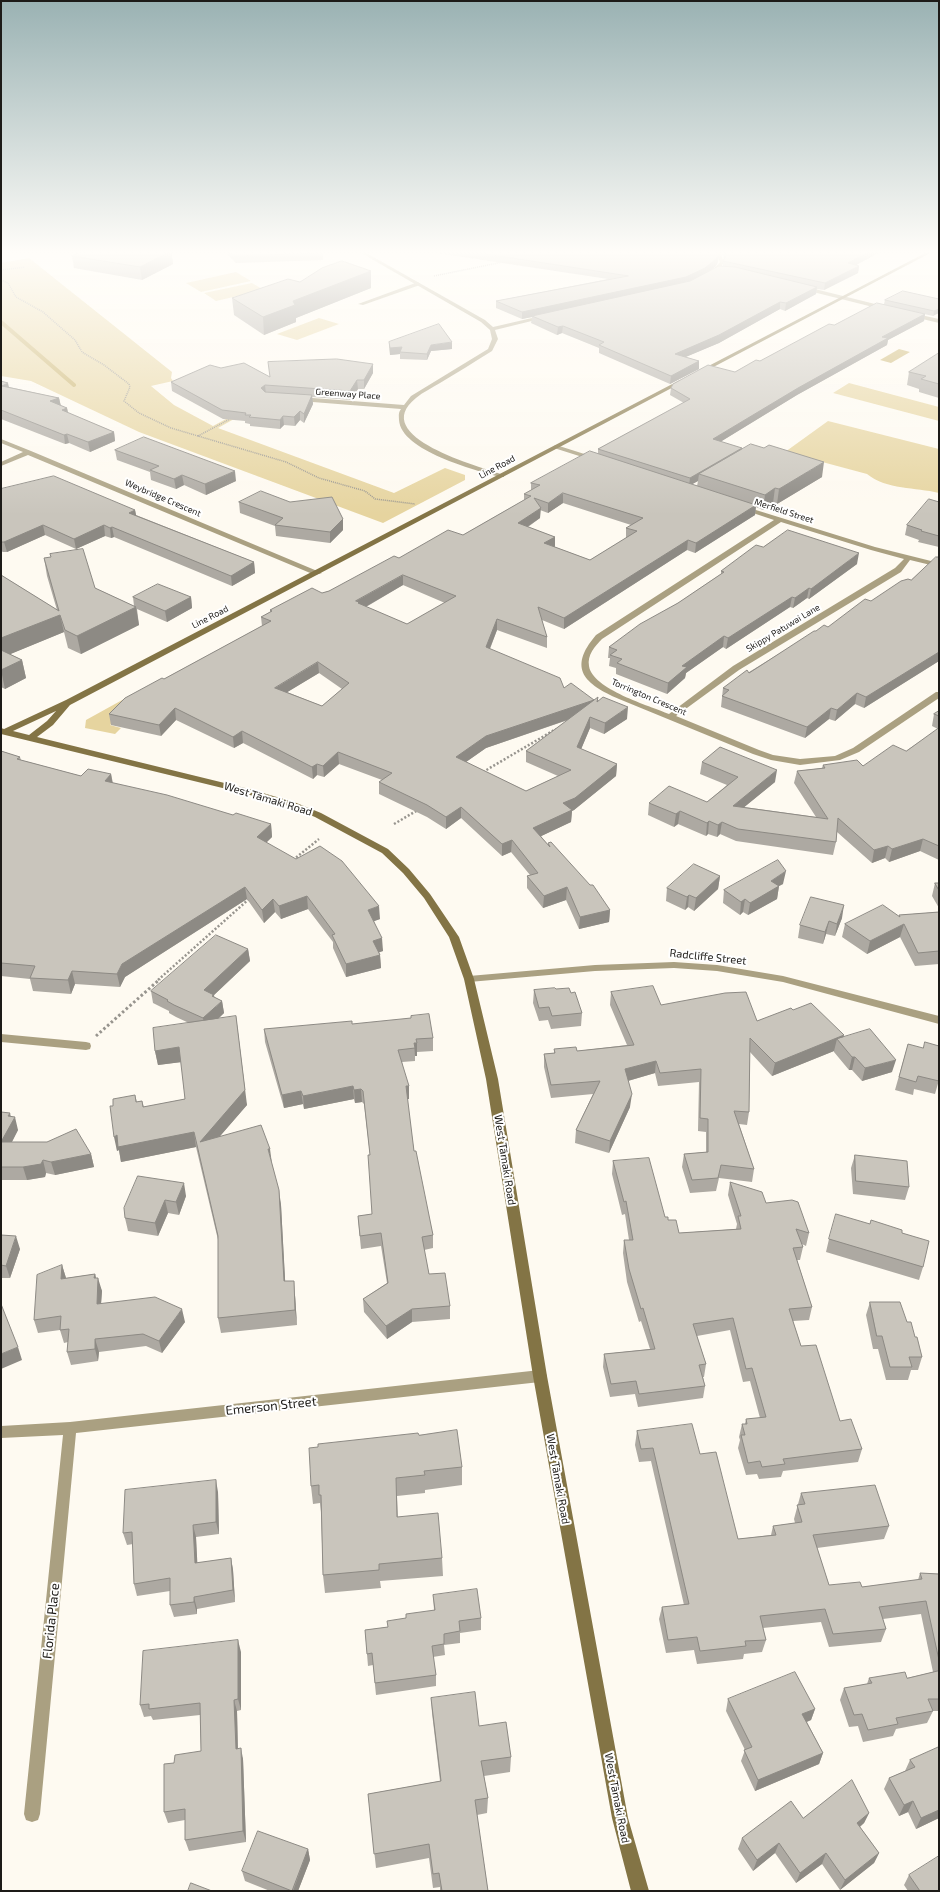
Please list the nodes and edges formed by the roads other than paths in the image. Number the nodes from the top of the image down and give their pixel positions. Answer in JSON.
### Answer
{"nodes":[{"id":1,"x":495,"y":338,"type":"edge"},
{"id":2,"x":765,"y":338,"type":"edge"},
{"id":3,"x":695,"y":375,"type":"edge"},
{"id":4,"x":688,"y":378,"type":"edge"},
{"id":5,"x":289,"y":398,"type":"edge"},
{"id":6,"x":404,"y":407,"type":"junction"},
{"id":7,"x":1,"y":441,"type":"edge"},
{"id":8,"x":556,"y":447,"type":"junction"},
{"id":9,"x":30,"y":452,"type":"junction"},
{"id":10,"x":603,"y":462,"type":"edge"},
{"id":11,"x":1,"y":464,"type":"edge"},
{"id":12,"x":502,"y":476,"type":"junction"},
{"id":13,"x":734,"y":505,"type":"edge"},
{"id":14,"x":780,"y":520,"type":"junction"},
{"id":15,"x":908,"y":558,"type":"junction"},
{"id":16,"x":939,"y":565,"type":"edge"},
{"id":17,"x":318,"y":573,"type":"junction"},
{"id":18,"x":939,"y":694,"type":"edge"},
{"id":19,"x":69,"y":702,"type":"junction"},
{"id":20,"x":670,"y":717,"type":"junction"},
{"id":21,"x":3,"y":731,"type":"edge"},
{"id":22,"x":30,"y":739,"type":"junction"},
{"id":23,"x":469,"y":979,"type":"junction"},
{"id":24,"x":939,"y":1020,"type":"edge"},
{"id":25,"x":1,"y":1038,"type":"edge"},
{"id":26,"x":86,"y":1046,"type":"road end"},
{"id":27,"x":540,"y":1376,"type":"junction"},
{"id":28,"x":70,"y":1428,"type":"junction"},
{"id":29,"x":1,"y":1432,"type":"edge"},
{"id":30,"x":32,"y":1814,"type":"dead end"},
{"id":31,"x":640,"y":1891,"type":"edge"}],
"edges":[{"from":1,"to":6,"type":"street"},
{"from":2,"to":3,"type":"main road"},
{"from":4,"to":8,"type":"main road","name":"Line Road"},
{"from":5,"to":6,"type":"street","name":"Greenway Place"},
{"from":6,"to":12,"type":"street"},
{"from":7,"to":9,"type":"street","name":"Weybridge Crescent"},
{"from":8,"to":10,"type":"street"},
{"from":8,"to":12,"type":"main road","name":"Line Road"},
{"from":9,"to":11,"type":"street"},
{"from":9,"to":17,"type":"street","name":"Weybridge Crescent"},
{"from":12,"to":17,"type":"main road","name":"Line Road"},
{"from":13,"to":14,"type":"street","name":"Merfield Street"},
{"from":14,"to":15,"type":"street","name":"Merfield Street"},
{"from":14,"to":20,"type":"street","name":"Torrington Crescent"},
{"from":15,"to":16,"type":"street","name":"Merfield Street"},
{"from":15,"to":20,"type":"street","name":"Skippy Patuwai Lane"},
{"from":17,"to":19,"type":"main road","name":"Line Road"},
{"from":18,"to":20,"type":"street","name":"Torrington Crescent"},
{"from":19,"to":21,"type":"main road","name":"Line Road"},
{"from":19,"to":22,"type":"main road","name":"Line Road"},
{"from":21,"to":22,"type":"main road","name":"West Tāmaki Road"},
{"from":22,"to":23,"type":"main road","name":"West Tāmaki Road"},
{"from":23,"to":24,"type":"street","name":"Radcliffe Street"},
{"from":23,"to":27,"type":"main road","name":"West Tāmaki Road"},
{"from":25,"to":26,"type":"street"},
{"from":27,"to":28,"type":"street","name":"Emerson Street"},
{"from":27,"to":31,"type":"main road","name":"West Tāmaki Road"},
{"from":28,"to":29,"type":"street","name":"Emerson Street"},
{"from":28,"to":30,"type":"street","name":"Florida Place"}]}
